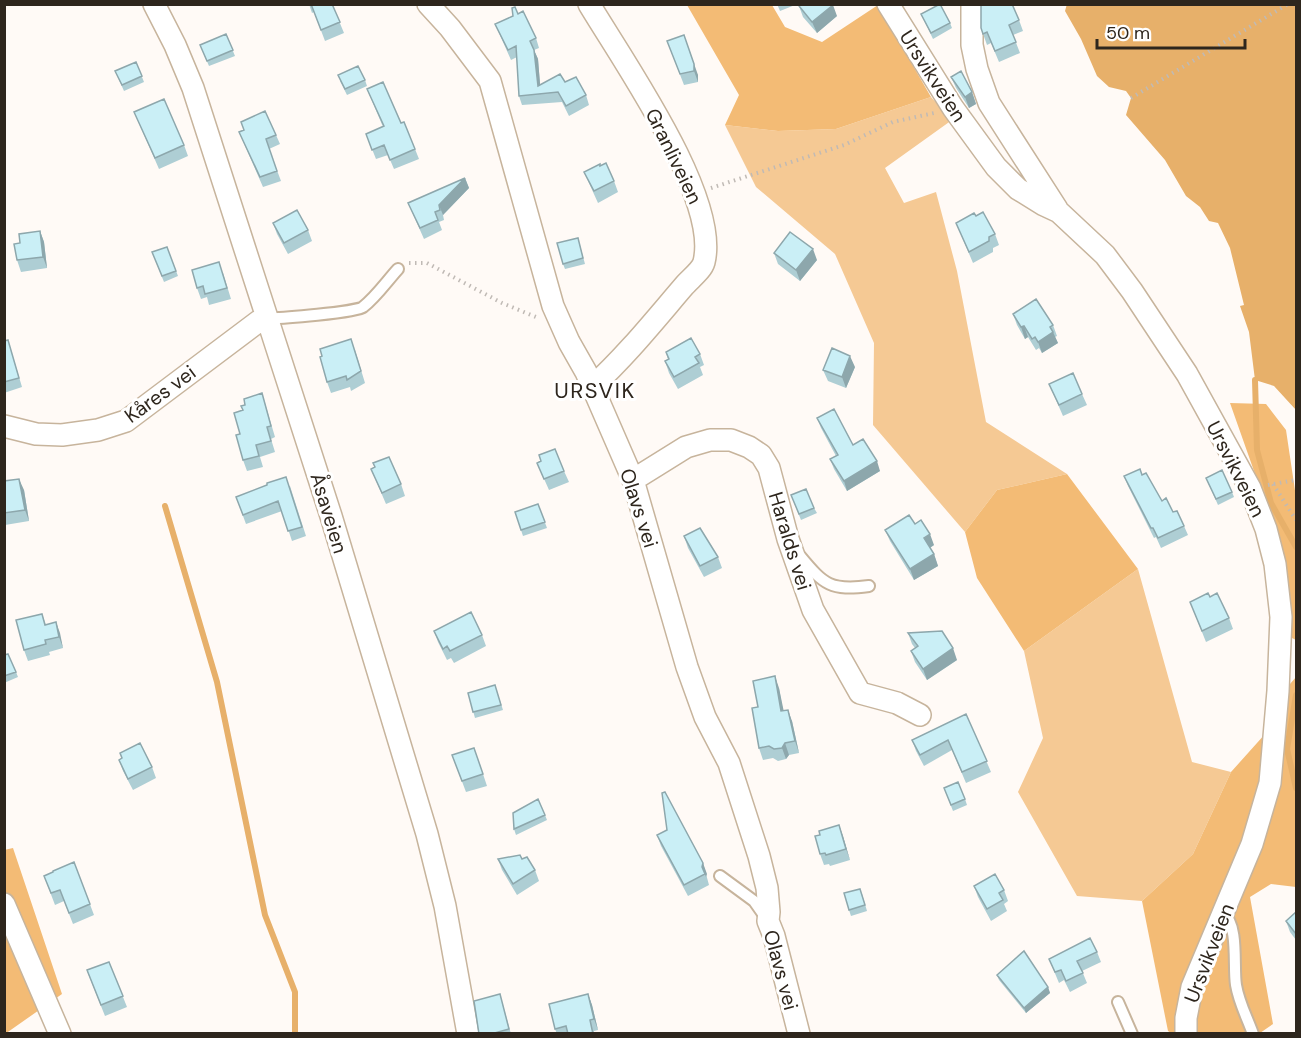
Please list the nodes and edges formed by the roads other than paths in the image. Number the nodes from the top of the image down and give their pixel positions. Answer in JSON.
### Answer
{"nodes":[{"id":1,"x":154,"y":4,"type":"edge"},
{"id":2,"x":428,"y":4,"type":"edge"},
{"id":3,"x":589,"y":4,"type":"edge"},
{"id":4,"x":888,"y":4,"type":"edge"},
{"id":5,"x":972,"y":4,"type":"edge"},
{"id":6,"x":1059,"y":212,"type":"junction"},
{"id":7,"x":398,"y":269,"type":"road end"},
{"id":8,"x":267,"y":318,"type":"junction"},
{"id":9,"x":592,"y":387,"type":"junction"},
{"id":10,"x":4,"y":426,"type":"edge"},
{"id":11,"x":633,"y":480,"type":"junction"},
{"id":12,"x":792,"y":547,"type":"junction"},
{"id":13,"x":869,"y":586,"type":"dead end"},
{"id":14,"x":920,"y":715,"type":"dead end"},
{"id":15,"x":720,"y":876,"type":"dead end"},
{"id":16,"x":4,"y":904,"type":"edge"},
{"id":17,"x":1224,"y":914,"type":"junction"},
{"id":18,"x":768,"y":921,"type":"junction"},
{"id":19,"x":1118,"y":1002,"type":"dead end"},
{"id":20,"x":60,"y":1034,"type":"edge"},
{"id":21,"x":468,"y":1034,"type":"edge"},
{"id":22,"x":799,"y":1034,"type":"edge"},
{"id":23,"x":1132,"y":1034,"type":"edge"},
{"id":24,"x":1186,"y":1034,"type":"edge"},
{"id":25,"x":1254,"y":1034,"type":"edge"}],
"edges":[{"from":1,"to":8,"type":"street","name":"Åsaveien"},
{"from":2,"to":9,"type":"street","name":"Olavs vei"},
{"from":3,"to":9,"type":"street","name":"Granliveien"},
{"from":4,"to":6,"type":"street","name":"Ursvikveien"},
{"from":5,"to":6,"type":"street"},
{"from":6,"to":17,"type":"street","name":"Ursvikveien"},
{"from":7,"to":8,"type":"lane"},
{"from":8,"to":10,"type":"street","name":"Kåres vei"},
{"from":8,"to":21,"type":"street","name":"Åsaveien"},
{"from":9,"to":11,"type":"street","name":"Olavs vei"},
{"from":11,"to":12,"type":"street","name":"Haralds vei"},
{"from":11,"to":18,"type":"street","name":"Olavs vei"},
{"from":12,"to":13,"type":"lane"},
{"from":12,"to":14,"type":"street","name":"Haralds vei"},
{"from":15,"to":18,"type":"lane"},
{"from":16,"to":20,"type":"street"},
{"from":17,"to":24,"type":"street","name":"Ursvikveien"},
{"from":17,"to":25,"type":"lane"},
{"from":18,"to":22,"type":"street","name":"Olavs vei"},
{"from":19,"to":23,"type":"lane"}]}
